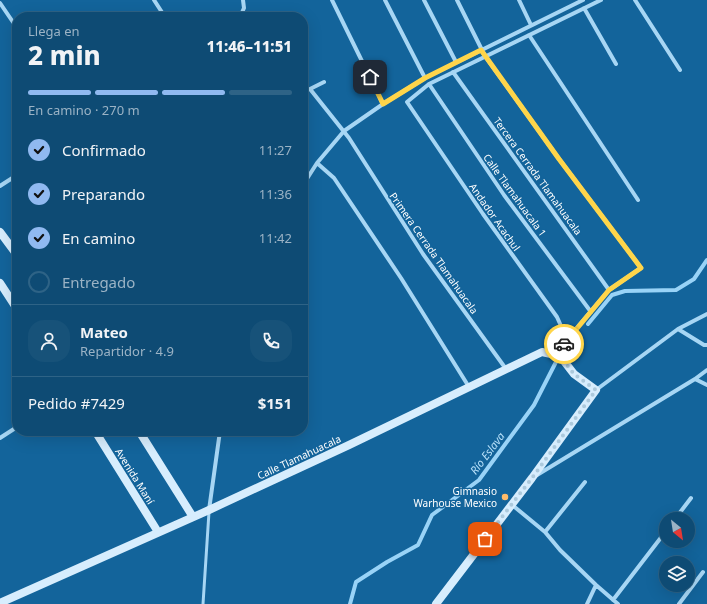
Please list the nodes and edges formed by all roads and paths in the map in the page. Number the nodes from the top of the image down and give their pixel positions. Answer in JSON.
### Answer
{"nodes":[{"id":1,"x":154,"y":0,"type":"edge"},
{"id":2,"x":243,"y":0,"type":"edge"},
{"id":3,"x":332,"y":0,"type":"edge"},
{"id":4,"x":385,"y":0,"type":"edge"},
{"id":5,"x":424,"y":0,"type":"edge"},
{"id":6,"x":457,"y":0,"type":"edge"},
{"id":7,"x":519,"y":0,"type":"edge"},
{"id":8,"x":583,"y":0,"type":"edge"},
{"id":9,"x":601,"y":0,"type":"edge"},
{"id":10,"x":635,"y":0,"type":"edge"},
{"id":11,"x":0,"y":2,"type":"edge"},
{"id":12,"x":584,"y":8,"type":"junction"},
{"id":13,"x":162,"y":12,"type":"edge"},
{"id":14,"x":242,"y":12,"type":"edge"},
{"id":15,"x":12,"y":20,"type":"edge"},
{"id":16,"x":531,"y":25,"type":"junction"},
{"id":17,"x":528,"y":35,"type":"junction"},
{"id":18,"x":481,"y":50,"type":"junction"},
{"id":19,"x":485,"y":56,"type":"junction"},
{"id":20,"x":456,"y":62,"type":"junction"},
{"id":21,"x":616,"y":64,"type":"dead end"},
{"id":22,"x":680,"y":70,"type":"dead end"},
{"id":23,"x":453,"y":72,"type":"junction"},
{"id":24,"x":425,"y":78,"type":"junction"},
{"id":25,"x":324,"y":82,"type":"dead end"},
{"id":26,"x":429,"y":84,"type":"junction"},
{"id":27,"x":383,"y":104,"type":"junction"},
{"id":28,"x":344,"y":131,"type":"junction"},
{"id":29,"x":317,"y":164,"type":"junction"},
{"id":30,"x":308,"y":178,"type":"edge"},
{"id":31,"x":12,"y":179,"type":"edge"},
{"id":32,"x":0,"y":186,"type":"edge"},
{"id":33,"x":638,"y":200,"type":"dead end"},
{"id":34,"x":0,"y":232,"type":"edge"},
{"id":35,"x":12,"y":248,"type":"edge"},
{"id":36,"x":0,"y":283,"type":"edge"},
{"id":37,"x":609,"y":290,"type":"junction"},
{"id":38,"x":12,"y":301,"type":"edge"},
{"id":39,"x":591,"y":312,"type":"junction"},
{"id":40,"x":707,"y":314,"type":"edge"},
{"id":41,"x":678,"y":328,"type":"junction"},
{"id":42,"x":564,"y":343,"type":"junction"},
{"id":43,"x":707,"y":345,"type":"edge"},
{"id":44,"x":560,"y":356,"type":"junction"},
{"id":45,"x":506,"y":369,"type":"junction"},
{"id":46,"x":707,"y":370,"type":"edge"},
{"id":47,"x":695,"y":379,"type":"junction"},
{"id":48,"x":707,"y":385,"type":"edge"},
{"id":49,"x":469,"y":386,"type":"junction"},
{"id":50,"x":596,"y":390,"type":"junction"},
{"id":51,"x":12,"y":430,"type":"edge"},
{"id":52,"x":98,"y":436,"type":"edge"},
{"id":53,"x":142,"y":436,"type":"edge"},
{"id":54,"x":219,"y":436,"type":"edge"},
{"id":55,"x":0,"y":438,"type":"edge"},
{"id":56,"x":532,"y":478,"type":"junction"},
{"id":57,"x":585,"y":482,"type":"dead end"},
{"id":58,"x":691,"y":498,"type":"dead end"},
{"id":59,"x":511,"y":504,"type":"junction"},
{"id":60,"x":209,"y":510,"type":"junction"},
{"id":61,"x":680,"y":512,"type":"edge"},
{"id":62,"x":193,"y":517,"type":"junction"},
{"id":63,"x":158,"y":532,"type":"junction"},
{"id":64,"x":545,"y":532,"type":"junction"},
{"id":65,"x":659,"y":540,"type":"edge"},
{"id":66,"x":703,"y":572,"type":"dead end"},
{"id":67,"x":596,"y":585,"type":"junction"},
{"id":68,"x":15,"y":600,"type":"edge"},
{"id":69,"x":613,"y":600,"type":"junction"},
{"id":70,"x":0,"y":603,"type":"edge"},
{"id":71,"x":203,"y":604,"type":"edge"},
{"id":72,"x":436,"y":604,"type":"edge"},
{"id":73,"x":587,"y":604,"type":"edge"},
{"id":74,"x":618,"y":604,"type":"edge"},
{"id":75,"x":678,"y":604,"type":"edge"}],
"edges":[{"from":1,"to":13,"type":"street"},
{"from":2,"to":14,"type":"street"},
{"from":3,"to":27,"type":"street"},
{"from":4,"to":24,"type":"street"},
{"from":5,"to":20,"type":"street"},
{"from":6,"to":18,"type":"street"},
{"from":7,"to":16,"type":"street"},
{"from":8,"to":16,"type":"street"},
{"from":9,"to":12,"type":"street"},
{"from":10,"to":22,"type":"street"},
{"from":11,"to":15,"type":"street"},
{"from":12,"to":17,"type":"street"},
{"from":12,"to":21,"type":"street"},
{"from":16,"to":18,"type":"street"},
{"from":17,"to":19,"type":"street"},
{"from":17,"to":33,"type":"street"},
{"from":18,"to":19,"type":"street"},
{"from":18,"to":20,"type":"street"},
{"from":19,"to":23,"type":"street"},
{"from":19,"to":37,"type":"street"},
{"from":20,"to":24,"type":"street"},
{"from":23,"to":26,"type":"street"},
{"from":23,"to":37,"type":"street","name":"Tercera Cerrada Tlamahuacala"},
{"from":24,"to":27,"type":"street"},
{"from":25,"to":28,"type":"street","name":"Primera Cerrada Tlamahuacala"},
{"from":26,"to":39,"type":"street","name":"Calle Tlamahuacala 1"},
{"from":26,"to":42,"type":"street","name":"Andador Acachul"},
{"from":27,"to":28,"type":"street"},
{"from":28,"to":29,"type":"street"},
{"from":28,"to":45,"type":"street","name":"Primera Cerrada Tlamahuacala"},
{"from":29,"to":30,"type":"street"},
{"from":29,"to":49,"type":"street"},
{"from":31,"to":32,"type":"street"},
{"from":34,"to":35,"type":"street"},
{"from":36,"to":38,"type":"street"},
{"from":37,"to":39,"type":"street"},
{"from":39,"to":42,"type":"street"},
{"from":40,"to":41,"type":"street"},
{"from":41,"to":43,"type":"street"},
{"from":41,"to":50,"type":"street"},
{"from":42,"to":44,"type":"street"},
{"from":44,"to":45,"type":"street","name":"Calle Tlamahuacala"},
{"from":44,"to":50,"type":"street"},
{"from":45,"to":49,"type":"street","name":"Calle Tlamahuacala"},
{"from":46,"to":47,"type":"street"},
{"from":47,"to":48,"type":"street"},
{"from":47,"to":56,"type":"street"},
{"from":49,"to":60,"type":"street","name":"Calle Tlamahuacala"},
{"from":50,"to":56,"type":"street"},
{"from":51,"to":55,"type":"street"},
{"from":52,"to":63,"type":"street","name":"Avenida Maní"},
{"from":53,"to":62,"type":"street"},
{"from":54,"to":60,"type":"street"},
{"from":56,"to":59,"type":"street"},
{"from":57,"to":64,"type":"street"},
{"from":58,"to":61,"type":"street"},
{"from":59,"to":64,"type":"street"},
{"from":59,"to":72,"type":"street"},
{"from":60,"to":62,"type":"street","name":"Calle Tlamahuacala"},
{"from":60,"to":71,"type":"lane"},
{"from":62,"to":63,"type":"street","name":"Calle Tlamahuacala"},
{"from":63,"to":68,"type":"street","name":"Calle Tlamahuacala"},
{"from":64,"to":67,"type":"street"},
{"from":65,"to":69,"type":"street"},
{"from":66,"to":75,"type":"street"},
{"from":67,"to":69,"type":"street"},
{"from":67,"to":73,"type":"street"},
{"from":68,"to":70,"type":"street","name":"Calle Tlamahuacala"},
{"from":69,"to":74,"type":"street"}]}
